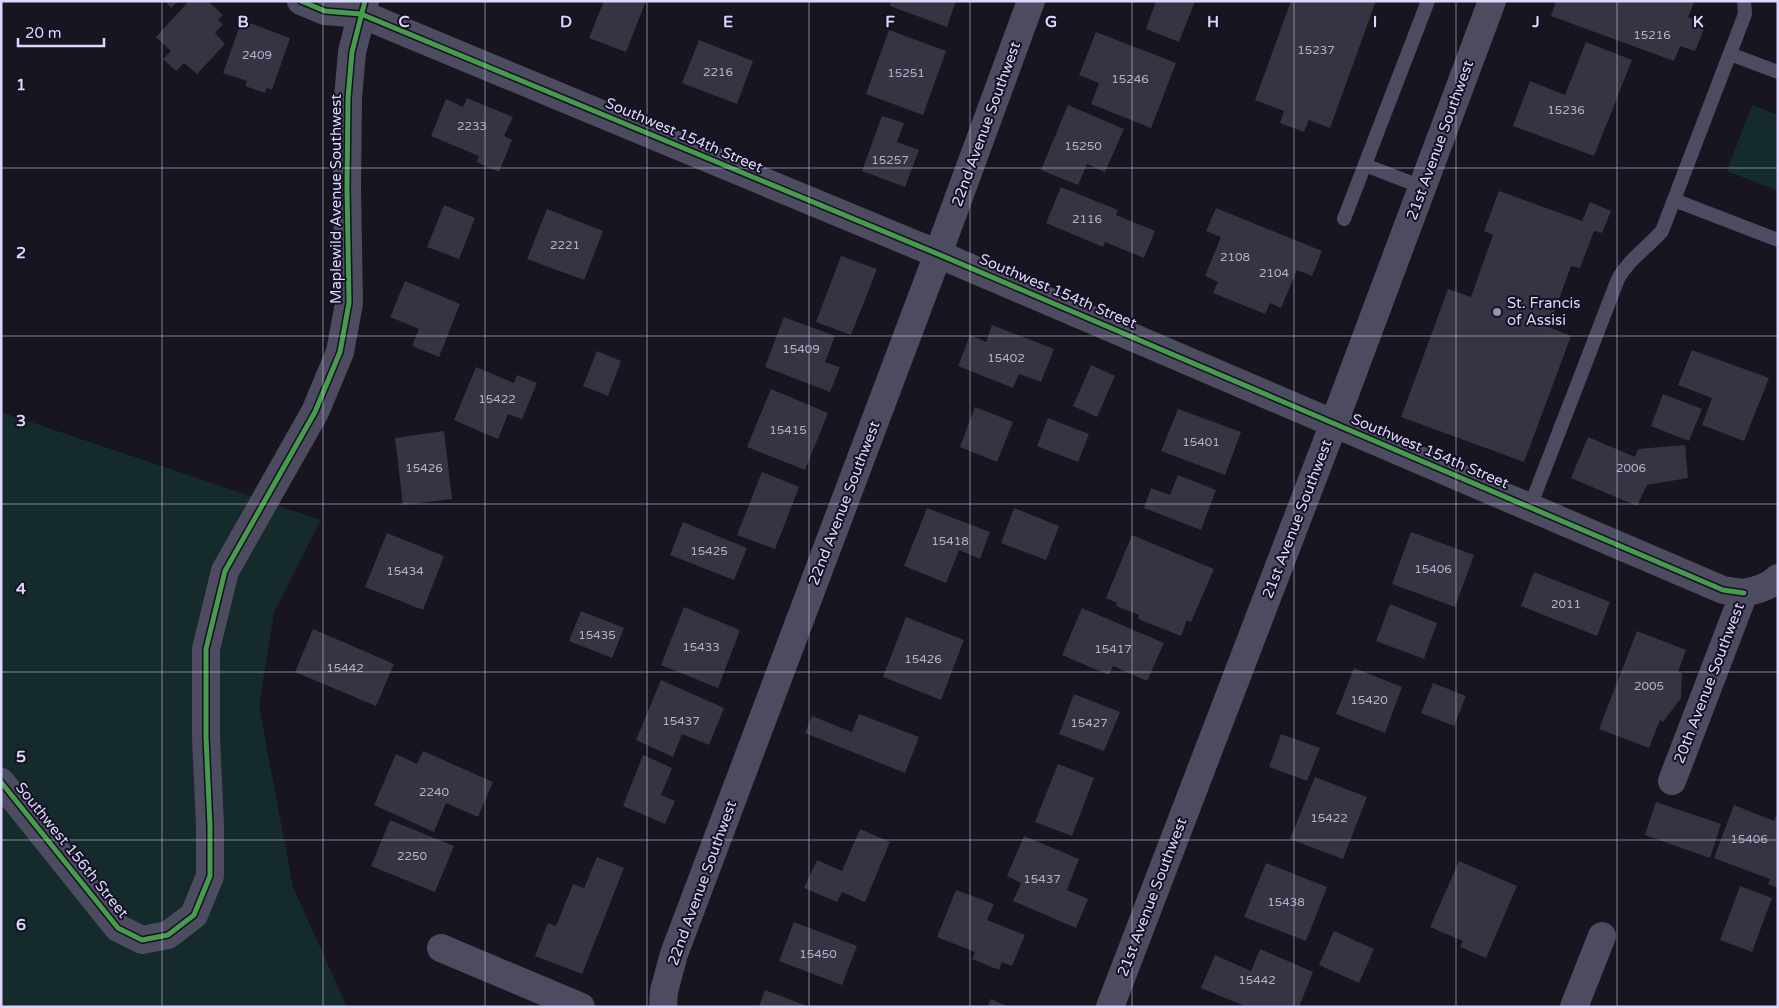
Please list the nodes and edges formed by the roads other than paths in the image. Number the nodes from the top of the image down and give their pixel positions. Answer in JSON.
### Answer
{"nodes":[{"id":1,"x":301,"y":1,"type":"edge"},
{"id":2,"x":1031,"y":1,"type":"edge"},
{"id":3,"x":1428,"y":1,"type":"edge"},
{"id":4,"x":1492,"y":1,"type":"edge"},
{"id":5,"x":1744,"y":1,"type":"edge"},
{"id":6,"x":363,"y":8,"type":"edge"},
{"id":7,"x":1730,"y":54,"type":"junction"},
{"id":8,"x":1778,"y":72,"type":"edge"},
{"id":9,"x":1365,"y":165,"type":"junction"},
{"id":10,"x":1422,"y":186,"type":"junction"},
{"id":11,"x":1674,"y":200,"type":"junction"},
{"id":12,"x":1344,"y":219,"type":"dead end"},
{"id":13,"x":1778,"y":240,"type":"edge"},
{"id":14,"x":938,"y":254,"type":"junction"},
{"id":15,"x":1334,"y":423,"type":"junction"},
{"id":16,"x":1530,"y":508,"type":"junction"},
{"id":17,"x":1778,"y":578,"type":"edge"},
{"id":18,"x":1744,"y":593,"type":"junction"},
{"id":19,"x":1672,"y":781,"type":"dead end"},
{"id":20,"x":1,"y":782,"type":"edge"},
{"id":21,"x":210,"y":876,"type":"joint"},
{"id":22,"x":1602,"y":936,"type":"dead end"},
{"id":23,"x":441,"y":948,"type":"dead end"},
{"id":24,"x":581,"y":1007,"type":"edge"},
{"id":25,"x":663,"y":1007,"type":"edge"},
{"id":26,"x":1110,"y":1007,"type":"edge"},
{"id":27,"x":1574,"y":1007,"type":"edge"}],
"edges":[{"from":1,"to":6,"type":"street","name":"Southwest 154th Street"},
{"from":2,"to":14,"type":"street","name":"22nd Avenue Southwest"},
{"from":3,"to":9,"type":"lane"},
{"from":4,"to":10,"type":"street","name":"21st Avenue Southwest"},
{"from":5,"to":7,"type":"lane"},
{"from":6,"to":14,"type":"street","name":"Southwest 154th Street"},
{"from":6,"to":21,"type":"street","name":"Maplewild Avenue Southwest"},
{"from":7,"to":8,"type":"lane"},
{"from":7,"to":11,"type":"lane"},
{"from":9,"to":10,"type":"lane"},
{"from":9,"to":12,"type":"lane"},
{"from":10,"to":15,"type":"street","name":"21st Avenue Southwest"},
{"from":11,"to":13,"type":"lane"},
{"from":11,"to":16,"type":"lane"},
{"from":14,"to":15,"type":"street","name":"Southwest 154th Street"},
{"from":14,"to":25,"type":"street","name":"22nd Avenue Southwest"},
{"from":15,"to":16,"type":"street","name":"Southwest 154th Street"},
{"from":15,"to":26,"type":"street","name":"21st Avenue Southwest"},
{"from":16,"to":18,"type":"street","name":"Southwest 154th Street"},
{"from":17,"to":18,"type":"street","name":"20th Avenue Southwest"},
{"from":18,"to":19,"type":"street","name":"20th Avenue Southwest"},
{"from":20,"to":21,"type":"street","name":"Southwest 156th Street"},
{"from":22,"to":27,"type":"street"},
{"from":23,"to":24,"type":"street"}]}
